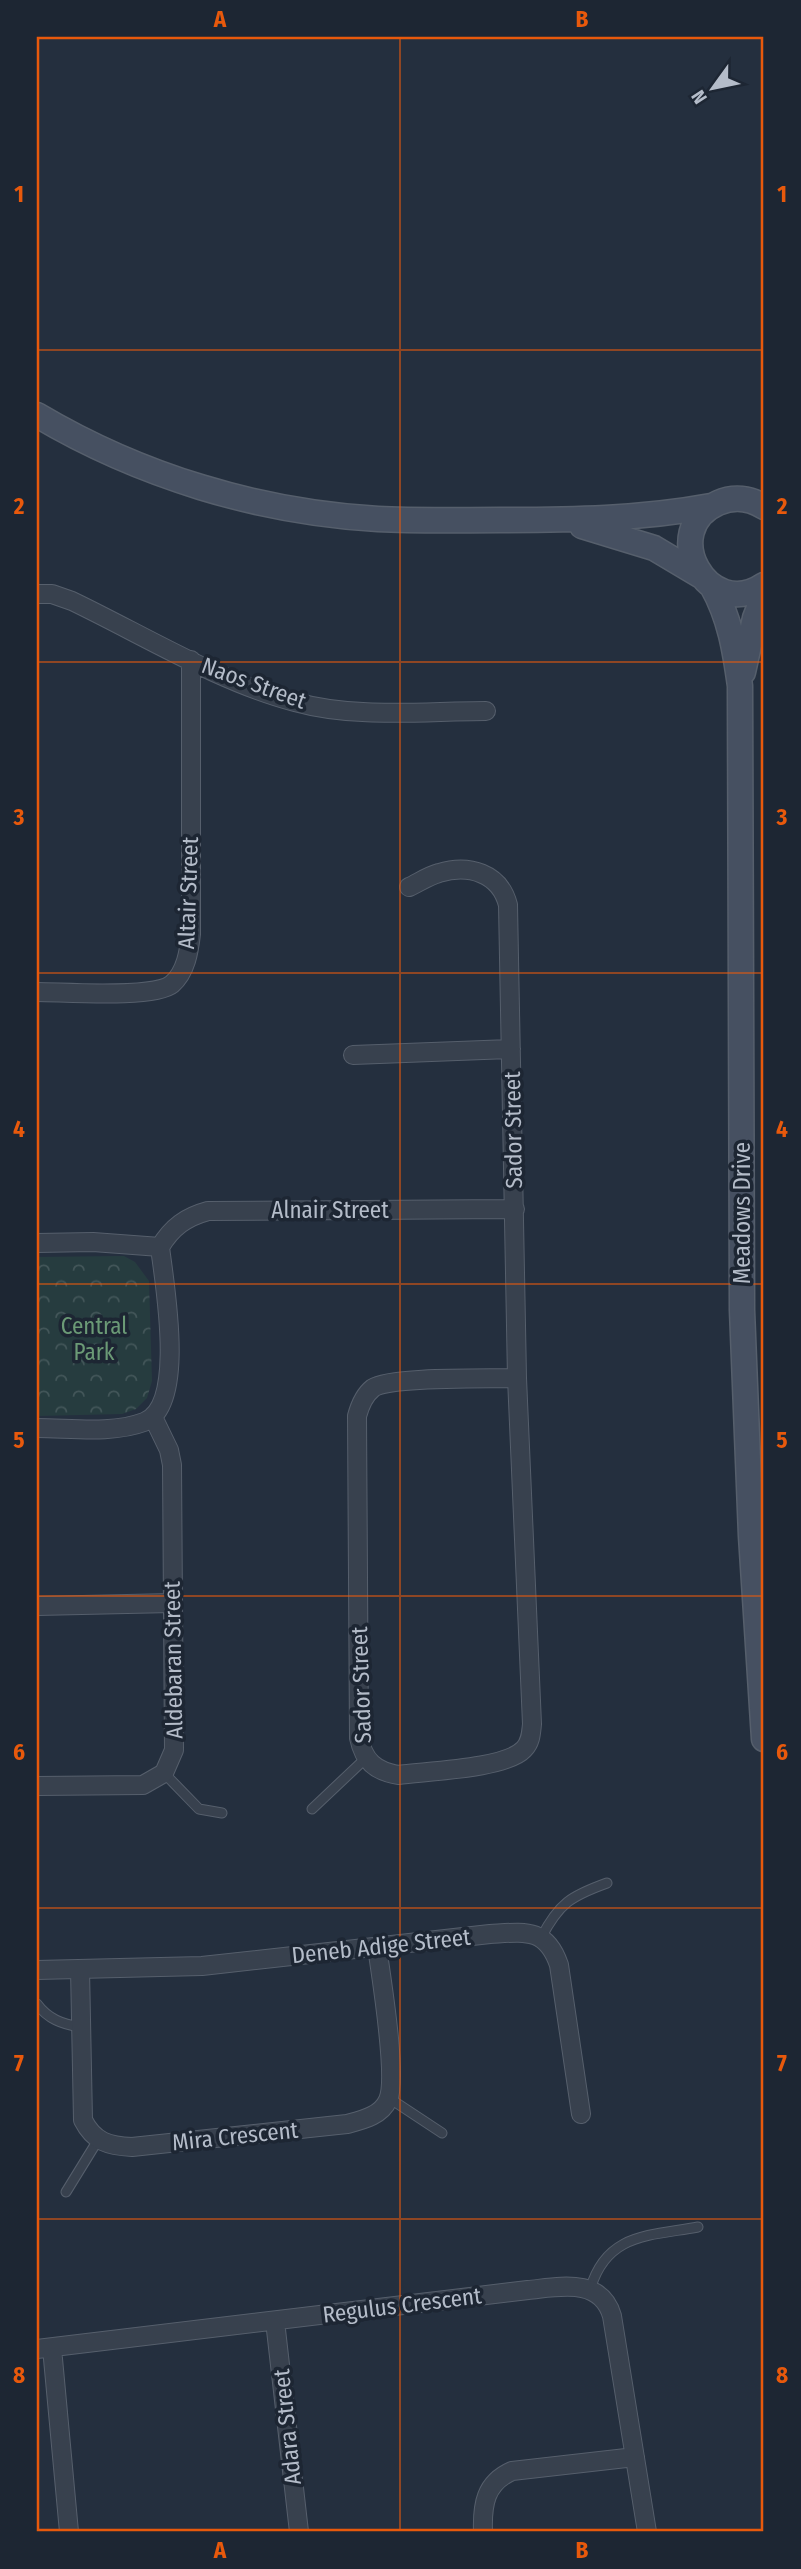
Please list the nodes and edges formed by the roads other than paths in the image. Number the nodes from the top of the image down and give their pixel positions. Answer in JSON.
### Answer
{"nodes":[{"id":1,"x":37,"y":415,"type":"edge"},
{"id":2,"x":710,"y":506,"type":"junction"},
{"id":3,"x":764,"y":508,"type":"edge"},
{"id":4,"x":558,"y":520,"type":"junction"},
{"id":5,"x":706,"y":581,"type":"junction"},
{"id":6,"x":764,"y":585,"type":"edge"},
{"id":7,"x":37,"y":594,"type":"edge"},
{"id":8,"x":764,"y":595,"type":"edge"},
{"id":9,"x":191,"y":660,"type":"junction"},
{"id":10,"x":740,"y":686,"type":"junction"},
{"id":11,"x":486,"y":711,"type":"dead end"},
{"id":12,"x":409,"y":887,"type":"dead end"},
{"id":13,"x":37,"y":992,"type":"edge"},
{"id":14,"x":511,"y":1049,"type":"junction"},
{"id":15,"x":353,"y":1055,"type":"dead end"},
{"id":16,"x":515,"y":1209,"type":"junction"},
{"id":17,"x":37,"y":1244,"type":"edge"},
{"id":18,"x":160,"y":1247,"type":"junction"},
{"id":19,"x":517,"y":1378,"type":"junction"},
{"id":20,"x":153,"y":1417,"type":"junction"},
{"id":21,"x":37,"y":1428,"type":"edge"},
{"id":22,"x":172,"y":1603,"type":"junction"},
{"id":23,"x":37,"y":1605,"type":"edge"},
{"id":24,"x":764,"y":1739,"type":"edge"},
{"id":25,"x":366,"y":1758,"type":"junction"},
{"id":26,"x":164,"y":1773,"type":"junction"},
{"id":27,"x":37,"y":1786,"type":"edge"},
{"id":28,"x":312,"y":1809,"type":"dead end"},
{"id":29,"x":222,"y":1813,"type":"dead end"},
{"id":30,"x":607,"y":1883,"type":"dead end"},
{"id":31,"x":541,"y":1938,"type":"junction"},
{"id":32,"x":377,"y":1947,"type":"junction"},
{"id":33,"x":80,"y":1969,"type":"junction"},
{"id":34,"x":37,"y":1970,"type":"edge"},
{"id":35,"x":37,"y":2004,"type":"edge"},
{"id":36,"x":80,"y":2027,"type":"junction"},
{"id":37,"x":389,"y":2098,"type":"junction"},
{"id":38,"x":581,"y":2114,"type":"dead end"},
{"id":39,"x":442,"y":2133,"type":"dead end"},
{"id":40,"x":98,"y":2140,"type":"junction"},
{"id":41,"x":66,"y":2192,"type":"dead end"},
{"id":42,"x":698,"y":2227,"type":"dead end"},
{"id":43,"x":590,"y":2290,"type":"junction"},
{"id":44,"x":275,"y":2321,"type":"junction"},
{"id":45,"x":44,"y":2348,"type":"edge"},
{"id":46,"x":635,"y":2457,"type":"junction"},
{"id":47,"x":69,"y":2532,"type":"edge"},
{"id":48,"x":299,"y":2532,"type":"edge"},
{"id":49,"x":483,"y":2532,"type":"edge"},
{"id":50,"x":647,"y":2532,"type":"edge"}],
"edges":[{"from":1,"to":4,"type":"street"},
{"from":2,"to":3,"type":"street"},
{"from":2,"to":4,"type":"street"},
{"from":2,"to":5,"type":"street","name":"Meadows Drive"},
{"from":4,"to":5,"type":"street"},
{"from":5,"to":6,"type":"street"},
{"from":5,"to":10,"type":"street","name":"Meadows Drive"},
{"from":7,"to":9,"type":"street","name":"Naos Street"},
{"from":8,"to":10,"type":"street","name":"Meadows Drive"},
{"from":9,"to":11,"type":"street","name":"Naos Street"},
{"from":9,"to":13,"type":"street","name":"Altair Street"},
{"from":10,"to":24,"type":"street","name":"Meadows Drive"},
{"from":12,"to":14,"type":"street","name":"Sador Street"},
{"from":14,"to":15,"type":"street","name":"Sador Street"},
{"from":14,"to":16,"type":"street","name":"Sador Street"},
{"from":16,"to":18,"type":"street","name":"Alnair Street"},
{"from":16,"to":19,"type":"street","name":"Sador Street"},
{"from":17,"to":18,"type":"street"},
{"from":18,"to":20,"type":"street"},
{"from":19,"to":25,"type":"street","name":"Sador Street"},
{"from":19,"to":25,"type":"street","name":"Sador Street"},
{"from":20,"to":21,"type":"street"},
{"from":20,"to":22,"type":"street","name":"Aldebaran Street"},
{"from":22,"to":23,"type":"street"},
{"from":22,"to":26,"type":"street","name":"Aldebaran Street"},
{"from":25,"to":28,"type":"lane"},
{"from":26,"to":27,"type":"street","name":"Aldebaran Street"},
{"from":26,"to":29,"type":"lane"},
{"from":30,"to":31,"type":"lane"},
{"from":31,"to":32,"type":"street","name":"Deneb Adige Street"},
{"from":31,"to":38,"type":"street"},
{"from":32,"to":33,"type":"street","name":"Deneb Adige Street"},
{"from":32,"to":37,"type":"street"},
{"from":33,"to":34,"type":"street","name":"Deneb Adige Street"},
{"from":33,"to":36,"type":"street"},
{"from":35,"to":36,"type":"lane"},
{"from":36,"to":40,"type":"street"},
{"from":37,"to":39,"type":"lane"},
{"from":37,"to":40,"type":"street","name":"Mira Crescent"},
{"from":40,"to":41,"type":"lane"},
{"from":42,"to":43,"type":"lane"},
{"from":43,"to":44,"type":"street","name":"Regulus Crescent"},
{"from":43,"to":46,"type":"street"},
{"from":44,"to":45,"type":"street","name":"Regulus Crescent"},
{"from":44,"to":48,"type":"street","name":"Adara Street"},
{"from":45,"to":47,"type":"street"},
{"from":46,"to":49,"type":"street"},
{"from":46,"to":50,"type":"street"}]}
